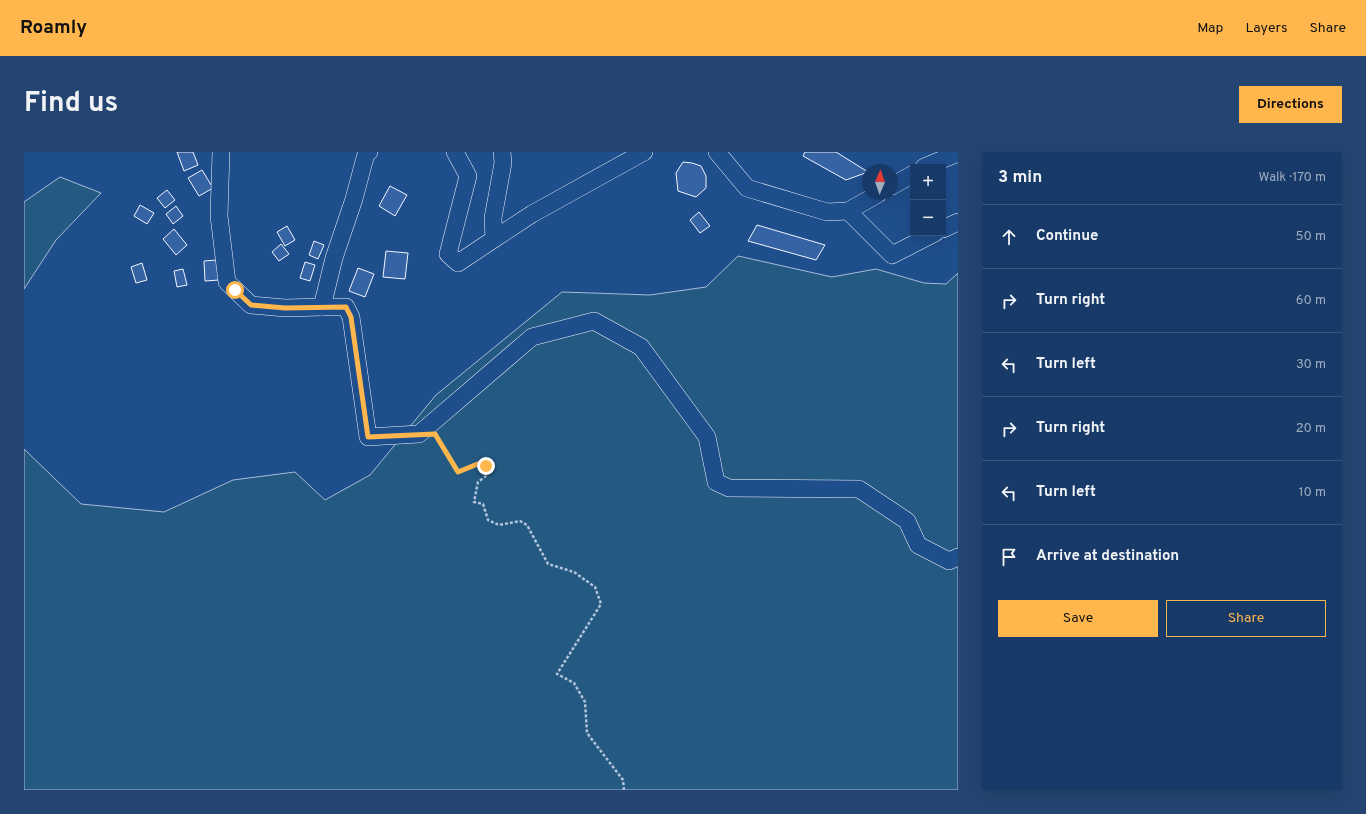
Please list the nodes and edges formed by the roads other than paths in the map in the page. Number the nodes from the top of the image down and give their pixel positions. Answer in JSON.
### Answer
{"nodes":[{"id":1,"x":222,"y":152,"type":"edge"},
{"id":2,"x":369,"y":152,"type":"edge"},
{"id":3,"x":455,"y":152,"type":"edge"},
{"id":4,"x":502,"y":152,"type":"edge"},
{"id":5,"x":644,"y":152,"type":"edge"},
{"id":6,"x":718,"y":152,"type":"edge"},
{"id":7,"x":958,"y":153,"type":"edge"},
{"id":8,"x":931,"y":164,"type":"edge"},
{"id":9,"x":910,"y":176,"type":"edge"},
{"id":10,"x":898,"y":183,"type":"edge"},
{"id":11,"x":867,"y":200,"type":"edge"},
{"id":12,"x":848,"y":211,"type":"junction"},
{"id":13,"x":958,"y":222,"type":"edge"},
{"id":14,"x":946,"y":228,"type":"edge"},
{"id":15,"x":929,"y":236,"type":"edge"},
{"id":16,"x":494,"y":239,"type":"junction"},
{"id":17,"x":322,"y":307,"type":"junction"},
{"id":18,"x":958,"y":557,"type":"edge"}],
"edges":[{"from":1,"to":17,"type":"street"},
{"from":2,"to":17,"type":"street"},
{"from":3,"to":16,"type":"street"},
{"from":4,"to":16,"type":"street"},
{"from":5,"to":16,"type":"street"},
{"from":6,"to":12,"type":"street"},
{"from":7,"to":8,"type":"street"},
{"from":9,"to":10,"type":"street"},
{"from":11,"to":12,"type":"street"},
{"from":12,"to":15,"type":"street"},
{"from":13,"to":14,"type":"street"},
{"from":17,"to":18,"type":"street"}]}
